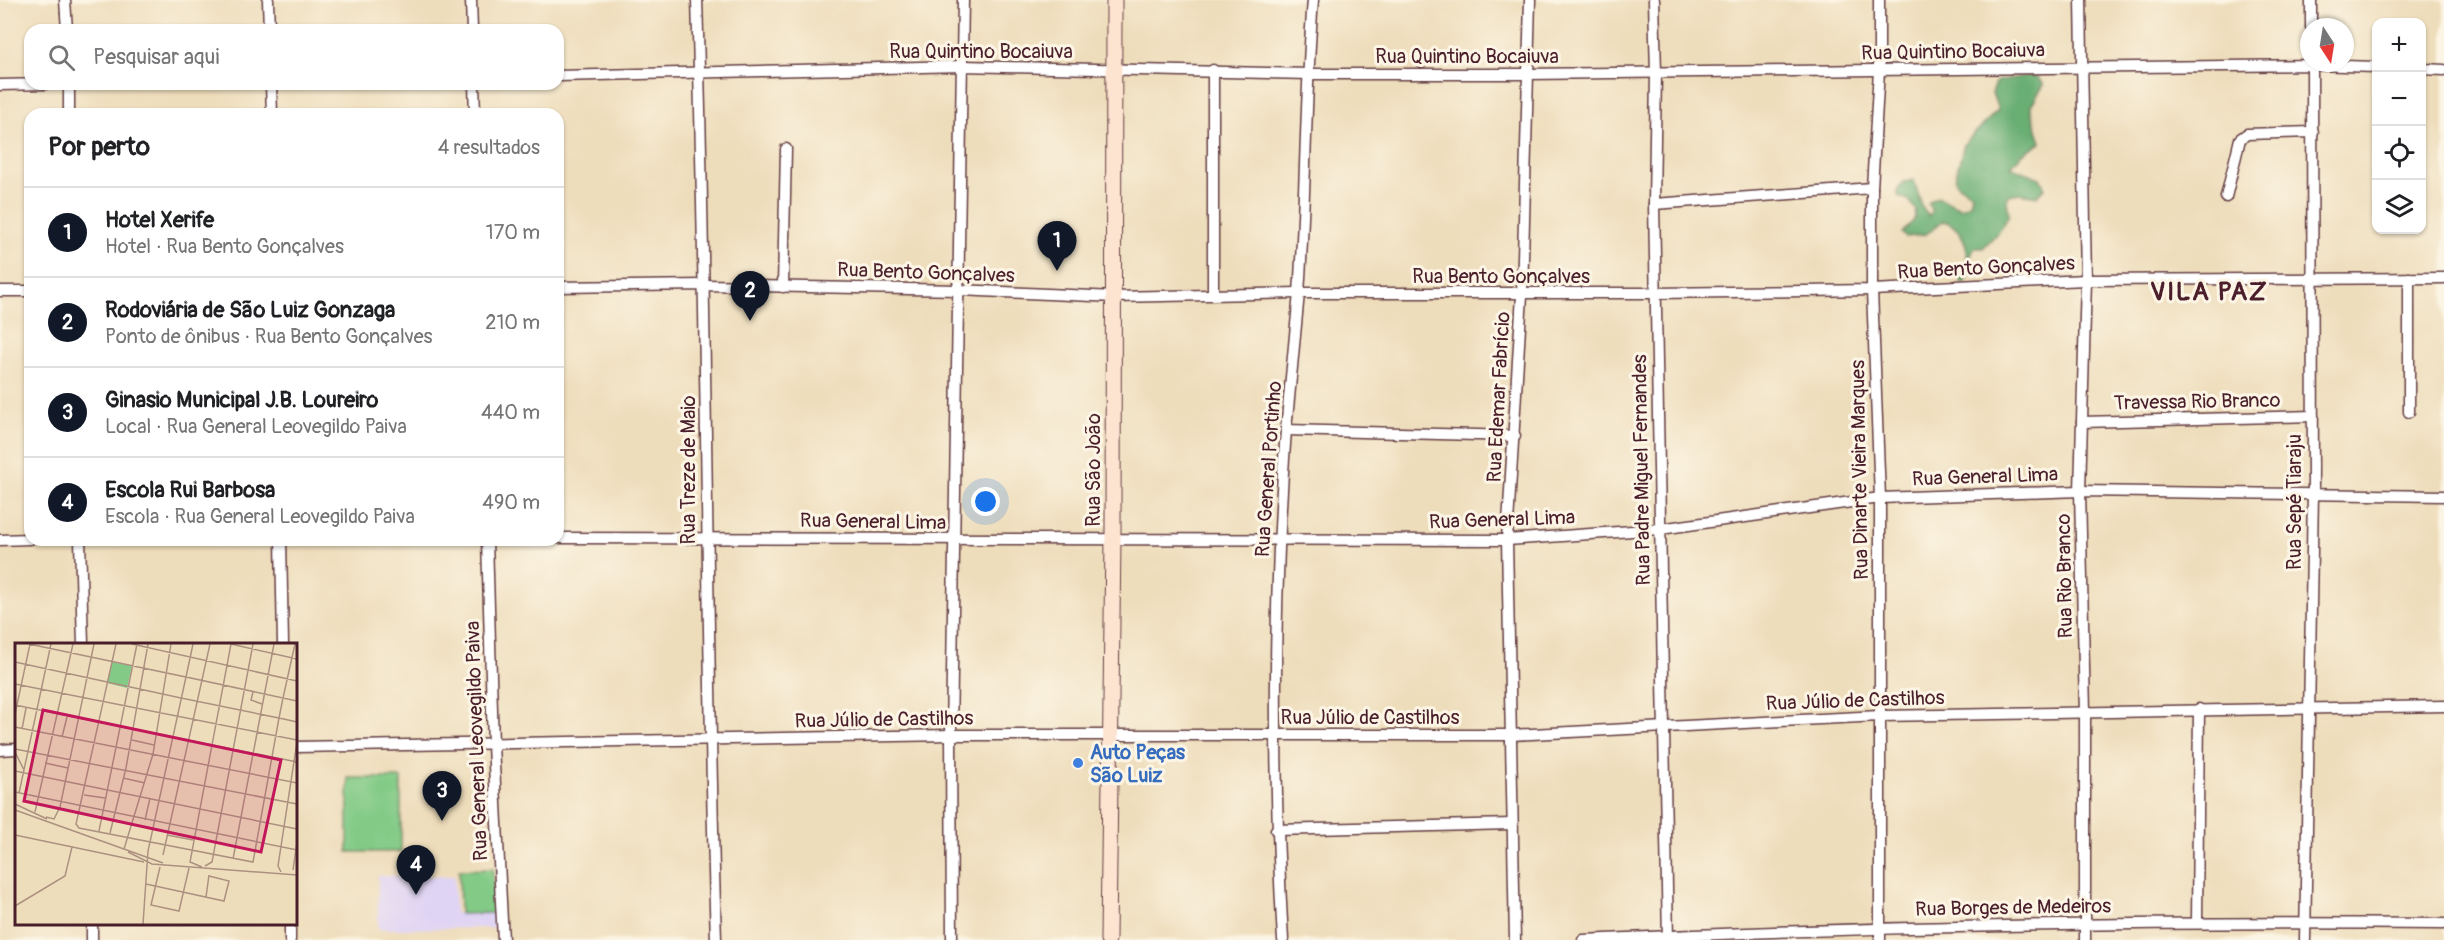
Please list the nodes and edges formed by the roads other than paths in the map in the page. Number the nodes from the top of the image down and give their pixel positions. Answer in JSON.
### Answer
{"nodes":[{"id":1,"x":65,"y":0,"type":"edge"},
{"id":2,"x":268,"y":0,"type":"edge"},
{"id":3,"x":471,"y":0,"type":"edge"},
{"id":4,"x":697,"y":0,"type":"edge"},
{"id":5,"x":963,"y":0,"type":"edge"},
{"id":6,"x":1114,"y":0,"type":"edge"},
{"id":7,"x":1313,"y":0,"type":"edge"},
{"id":8,"x":1530,"y":0,"type":"edge"},
{"id":9,"x":1654,"y":0,"type":"edge"},
{"id":10,"x":1879,"y":0,"type":"edge"},
{"id":11,"x":2081,"y":0,"type":"edge"},
{"id":12,"x":2311,"y":0,"type":"edge"},
{"id":13,"x":2312,"y":18,"type":"edge"},
{"id":14,"x":67,"y":24,"type":"edge"},
{"id":15,"x":270,"y":24,"type":"edge"},
{"id":16,"x":472,"y":24,"type":"edge"},
{"id":17,"x":2300,"y":64,"type":"edge"},
{"id":18,"x":962,"y":66,"type":"junction"},
{"id":19,"x":2354,"y":67,"type":"edge"},
{"id":20,"x":2082,"y":68,"type":"junction"},
{"id":21,"x":2372,"y":68,"type":"edge"},
{"id":22,"x":2426,"y":69,"type":"edge"},
{"id":23,"x":1113,"y":70,"type":"junction"},
{"id":24,"x":1213,"y":70,"type":"junction"},
{"id":25,"x":1879,"y":70,"type":"junction"},
{"id":26,"x":2444,"y":70,"type":"edge"},
{"id":27,"x":2312,"y":72,"type":"edge"},
{"id":28,"x":1656,"y":73,"type":"junction"},
{"id":29,"x":700,"y":74,"type":"junction"},
{"id":30,"x":1310,"y":74,"type":"junction"},
{"id":31,"x":1527,"y":74,"type":"junction"},
{"id":32,"x":564,"y":76,"type":"edge"},
{"id":33,"x":24,"y":84,"type":"edge"},
{"id":34,"x":0,"y":85,"type":"edge"},
{"id":35,"x":69,"y":90,"type":"edge"},
{"id":36,"x":271,"y":90,"type":"edge"},
{"id":37,"x":474,"y":90,"type":"edge"},
{"id":38,"x":69,"y":108,"type":"edge"},
{"id":39,"x":272,"y":108,"type":"edge"},
{"id":40,"x":475,"y":108,"type":"edge"},
{"id":41,"x":2313,"y":132,"type":"junction"},
{"id":42,"x":786,"y":148,"type":"dead end"},
{"id":43,"x":1872,"y":188,"type":"junction"},
{"id":44,"x":2226,"y":197,"type":"dead end"},
{"id":45,"x":1654,"y":204,"type":"junction"},
{"id":46,"x":2314,"y":278,"type":"junction"},
{"id":47,"x":2409,"y":278,"type":"junction"},
{"id":48,"x":2444,"y":278,"type":"edge"},
{"id":49,"x":2086,"y":280,"type":"junction"},
{"id":50,"x":704,"y":285,"type":"junction"},
{"id":51,"x":564,"y":287,"type":"edge"},
{"id":52,"x":783,"y":287,"type":"junction"},
{"id":53,"x":959,"y":290,"type":"junction"},
{"id":54,"x":1872,"y":290,"type":"junction"},
{"id":55,"x":0,"y":291,"type":"edge"},
{"id":56,"x":24,"y":291,"type":"edge"},
{"id":57,"x":1299,"y":292,"type":"junction"},
{"id":58,"x":1213,"y":294,"type":"junction"},
{"id":59,"x":1656,"y":294,"type":"junction"},
{"id":60,"x":1522,"y":295,"type":"junction"},
{"id":61,"x":1114,"y":297,"type":"junction"},
{"id":62,"x":2409,"y":412,"type":"dead end"},
{"id":63,"x":2313,"y":416,"type":"junction"},
{"id":64,"x":2082,"y":422,"type":"junction"},
{"id":65,"x":1286,"y":430,"type":"junction"},
{"id":66,"x":1515,"y":436,"type":"junction"},
{"id":67,"x":2080,"y":491,"type":"junction"},
{"id":68,"x":2313,"y":494,"type":"junction"},
{"id":69,"x":2444,"y":496,"type":"edge"},
{"id":70,"x":1880,"y":498,"type":"junction"},
{"id":71,"x":1660,"y":529,"type":"junction"},
{"id":72,"x":706,"y":537,"type":"junction"},
{"id":73,"x":564,"y":538,"type":"edge"},
{"id":74,"x":1280,"y":538,"type":"junction"},
{"id":75,"x":24,"y":539,"type":"edge"},
{"id":76,"x":0,"y":540,"type":"edge"},
{"id":77,"x":954,"y":540,"type":"junction"},
{"id":78,"x":1113,"y":540,"type":"junction"},
{"id":79,"x":1507,"y":540,"type":"junction"},
{"id":80,"x":80,"y":546,"type":"edge"},
{"id":81,"x":281,"y":546,"type":"edge"},
{"id":82,"x":487,"y":546,"type":"edge"},
{"id":83,"x":83,"y":643,"type":"edge"},
{"id":84,"x":283,"y":643,"type":"edge"},
{"id":85,"x":2444,"y":706,"type":"edge"},
{"id":86,"x":2309,"y":707,"type":"junction"},
{"id":87,"x":2199,"y":709,"type":"junction"},
{"id":88,"x":2085,"y":711,"type":"junction"},
{"id":89,"x":1880,"y":716,"type":"junction"},
{"id":90,"x":1663,"y":726,"type":"junction"},
{"id":91,"x":951,"y":735,"type":"junction"},
{"id":92,"x":1275,"y":735,"type":"junction"},
{"id":93,"x":1511,"y":735,"type":"junction"},
{"id":94,"x":1111,"y":737,"type":"junction"},
{"id":95,"x":710,"y":739,"type":"junction"},
{"id":96,"x":493,"y":745,"type":"junction"},
{"id":97,"x":297,"y":747,"type":"edge"},
{"id":98,"x":15,"y":749,"type":"edge"},
{"id":99,"x":0,"y":750,"type":"edge"},
{"id":100,"x":1512,"y":824,"type":"junction"},
{"id":101,"x":1276,"y":830,"type":"junction"},
{"id":102,"x":2197,"y":922,"type":"junction"},
{"id":103,"x":2085,"y":923,"type":"junction"},
{"id":104,"x":2305,"y":923,"type":"junction"},
{"id":105,"x":2444,"y":924,"type":"edge"},
{"id":106,"x":1880,"y":927,"type":"junction"},
{"id":107,"x":1668,"y":938,"type":"edge"},
{"id":108,"x":502,"y":940,"type":"edge"},
{"id":109,"x":716,"y":940,"type":"edge"},
{"id":110,"x":952,"y":940,"type":"edge"},
{"id":111,"x":1108,"y":940,"type":"edge"},
{"id":112,"x":1282,"y":940,"type":"edge"},
{"id":113,"x":1515,"y":940,"type":"edge"},
{"id":114,"x":1583,"y":940,"type":"edge"},
{"id":115,"x":1880,"y":940,"type":"edge"},
{"id":116,"x":2085,"y":940,"type":"edge"},
{"id":117,"x":2305,"y":940,"type":"edge"}],
"edges":[{"from":1,"to":14,"type":"street"},
{"from":2,"to":15,"type":"street"},
{"from":3,"to":16,"type":"street"},
{"from":4,"to":29,"type":"street","name":"Rua Treze de Maio"},
{"from":5,"to":18,"type":"street"},
{"from":6,"to":23,"type":"main road","name":"Rua São João"},
{"from":7,"to":30,"type":"street","name":"Rua General Portinho"},
{"from":8,"to":31,"type":"street","name":"Rua Edemar Fabrício"},
{"from":9,"to":28,"type":"street","name":"Rua Padre Miguel Fernandes"},
{"from":10,"to":25,"type":"street","name":"Rua Dinarte Vieira Marques"},
{"from":11,"to":20,"type":"street","name":"Rua Rio Branco"},
{"from":12,"to":13,"type":"street"},
{"from":17,"to":20,"type":"street","name":"Rua Quintino Bocaiuva"},
{"from":18,"to":23,"type":"street","name":"Rua Quintino Bocaiuva"},
{"from":18,"to":29,"type":"street","name":"Rua Quintino Bocaiuva"},
{"from":18,"to":53,"type":"street"},
{"from":19,"to":21,"type":"street","name":"Rua Quintino Bocaiuva"},
{"from":20,"to":25,"type":"street","name":"Rua Quintino Bocaiuva"},
{"from":20,"to":49,"type":"street","name":"Rua Rio Branco"},
{"from":22,"to":26,"type":"street"},
{"from":23,"to":24,"type":"street","name":"Rua Quintino Bocaiuva"},
{"from":23,"to":61,"type":"main road","name":"Rua São João"},
{"from":24,"to":30,"type":"street","name":"Rua Quintino Bocaiuva"},
{"from":24,"to":58,"type":"street"},
{"from":25,"to":28,"type":"street","name":"Rua Quintino Bocaiuva"},
{"from":25,"to":43,"type":"street","name":"Rua Dinarte Vieira Marques"},
{"from":27,"to":41,"type":"street","name":"Rua Sepé Tiaraju"},
{"from":28,"to":31,"type":"street","name":"Rua Quintino Bocaiuva"},
{"from":28,"to":45,"type":"street","name":"Rua Padre Miguel Fernandes"},
{"from":29,"to":32,"type":"street","name":"Rua Quintino Bocaiuva"},
{"from":29,"to":50,"type":"street","name":"Rua Treze de Maio"},
{"from":30,"to":31,"type":"street","name":"Rua Quintino Bocaiuva"},
{"from":30,"to":57,"type":"street","name":"Rua General Portinho"},
{"from":31,"to":60,"type":"street","name":"Rua Edemar Fabrício"},
{"from":33,"to":34,"type":"street"},
{"from":35,"to":38,"type":"street"},
{"from":36,"to":39,"type":"street"},
{"from":37,"to":40,"type":"street"},
{"from":41,"to":44,"type":"street"},
{"from":41,"to":46,"type":"street","name":"Rua Sepé Tiaraju"},
{"from":42,"to":52,"type":"street"},
{"from":43,"to":45,"type":"street"},
{"from":43,"to":54,"type":"street","name":"Rua Dinarte Vieira Marques"},
{"from":45,"to":59,"type":"street","name":"Rua Padre Miguel Fernandes"},
{"from":46,"to":47,"type":"street","name":"Rua Bento Gonçalves"},
{"from":46,"to":49,"type":"street","name":"Rua Bento Gonçalves"},
{"from":46,"to":63,"type":"street","name":"Rua Sepé Tiaraju"},
{"from":47,"to":48,"type":"street","name":"Rua Bento Gonçalves"},
{"from":47,"to":62,"type":"street"},
{"from":49,"to":54,"type":"street","name":"Rua Bento Gonçalves"},
{"from":49,"to":64,"type":"street","name":"Rua Rio Branco"},
{"from":50,"to":51,"type":"street","name":"Rua Bento Gonçalves"},
{"from":50,"to":52,"type":"street","name":"Rua Bento Gonçalves"},
{"from":50,"to":72,"type":"street","name":"Rua Treze de Maio"},
{"from":52,"to":53,"type":"street","name":"Rua Bento Gonçalves"},
{"from":53,"to":61,"type":"street","name":"Rua Bento Gonçalves"},
{"from":53,"to":77,"type":"street"},
{"from":54,"to":59,"type":"street","name":"Rua Bento Gonçalves"},
{"from":54,"to":70,"type":"street","name":"Rua Dinarte Vieira Marques"},
{"from":55,"to":56,"type":"street"},
{"from":57,"to":58,"type":"street","name":"Rua Bento Gonçalves"},
{"from":57,"to":60,"type":"street","name":"Rua Bento Gonçalves"},
{"from":57,"to":65,"type":"street","name":"Rua General Portinho"},
{"from":58,"to":61,"type":"street","name":"Rua Bento Gonçalves"},
{"from":59,"to":60,"type":"street","name":"Rua Bento Gonçalves"},
{"from":59,"to":71,"type":"street","name":"Rua Padre Miguel Fernandes"},
{"from":60,"to":66,"type":"street","name":"Rua Edemar Fabrício"},
{"from":61,"to":78,"type":"main road","name":"Rua São João"},
{"from":63,"to":64,"type":"street","name":"Travessa Rio Branco"},
{"from":63,"to":68,"type":"street","name":"Rua Sepé Tiaraju"},
{"from":64,"to":67,"type":"street","name":"Rua Rio Branco"},
{"from":65,"to":66,"type":"street"},
{"from":65,"to":74,"type":"street","name":"Rua General Portinho"},
{"from":66,"to":79,"type":"street","name":"Rua Edemar Fabrício"},
{"from":67,"to":68,"type":"street","name":"Rua General Lima"},
{"from":67,"to":70,"type":"street","name":"Rua General Lima"},
{"from":67,"to":88,"type":"street","name":"Rua Rio Branco"},
{"from":68,"to":69,"type":"street","name":"Rua General Lima"},
{"from":68,"to":86,"type":"street","name":"Rua Sepé Tiaraju"},
{"from":70,"to":71,"type":"street","name":"Rua General Lima"},
{"from":70,"to":89,"type":"street","name":"Rua Dinarte Vieira Marques"},
{"from":71,"to":79,"type":"street","name":"Rua General Lima"},
{"from":71,"to":90,"type":"street","name":"Rua Padre Miguel Fernandes"},
{"from":72,"to":73,"type":"street","name":"Rua General Lima"},
{"from":72,"to":77,"type":"street","name":"Rua General Lima"},
{"from":72,"to":95,"type":"street","name":"Rua Treze de Maio"},
{"from":74,"to":78,"type":"street","name":"Rua General Lima"},
{"from":74,"to":79,"type":"street","name":"Rua General Lima"},
{"from":74,"to":92,"type":"street","name":"Rua General Portinho"},
{"from":75,"to":76,"type":"street"},
{"from":77,"to":78,"type":"street","name":"Rua General Lima"},
{"from":77,"to":91,"type":"street"},
{"from":78,"to":94,"type":"main road","name":"Rua São João"},
{"from":79,"to":93,"type":"street","name":"Rua Edemar Fabrício"},
{"from":80,"to":83,"type":"street"},
{"from":81,"to":84,"type":"street"},
{"from":82,"to":96,"type":"street","name":"Rua General Leovegildo Paiva"},
{"from":85,"to":86,"type":"street","name":"Rua Júlio de Castilhos"},
{"from":86,"to":87,"type":"street","name":"Rua Júlio de Castilhos"},
{"from":86,"to":104,"type":"street","name":"Rua Sepé Tiaraju"},
{"from":87,"to":88,"type":"street","name":"Rua Júlio de Castilhos"},
{"from":87,"to":102,"type":"street"},
{"from":88,"to":89,"type":"street","name":"Rua Júlio de Castilhos"},
{"from":88,"to":103,"type":"street","name":"Rua Rio Branco"},
{"from":89,"to":90,"type":"street","name":"Rua Júlio de Castilhos"},
{"from":89,"to":106,"type":"street","name":"Rua Dinarte Vieira Marques"},
{"from":90,"to":93,"type":"street","name":"Rua Júlio de Castilhos"},
{"from":90,"to":107,"type":"street","name":"Rua Padre Miguel Fernandes"},
{"from":91,"to":94,"type":"street","name":"Rua Júlio de Castilhos"},
{"from":91,"to":95,"type":"street","name":"Rua Júlio de Castilhos"},
{"from":91,"to":110,"type":"street"},
{"from":92,"to":93,"type":"street","name":"Rua Júlio de Castilhos"},
{"from":92,"to":94,"type":"street","name":"Rua Júlio de Castilhos"},
{"from":92,"to":101,"type":"street","name":"Rua General Portinho"},
{"from":93,"to":100,"type":"street","name":"Rua Edemar Fabrício"},
{"from":94,"to":111,"type":"main road","name":"Rua São João"},
{"from":95,"to":96,"type":"street","name":"Rua Júlio de Castilhos"},
{"from":95,"to":109,"type":"street","name":"Rua Treze de Maio"},
{"from":96,"to":97,"type":"street","name":"Rua Júlio de Castilhos"},
{"from":96,"to":108,"type":"street","name":"Rua General Leovegildo Paiva"},
{"from":98,"to":99,"type":"street"},
{"from":100,"to":101,"type":"street"},
{"from":100,"to":113,"type":"street","name":"Rua Edemar Fabrício"},
{"from":101,"to":112,"type":"street","name":"Rua General Portinho"},
{"from":102,"to":103,"type":"street","name":"Rua Borges de Medeiros"},
{"from":102,"to":104,"type":"street","name":"Rua Borges de Medeiros"},
{"from":103,"to":106,"type":"street","name":"Rua Borges de Medeiros"},
{"from":103,"to":116,"type":"street","name":"Rua Rio Branco"},
{"from":104,"to":105,"type":"street","name":"Rua Borges de Medeiros"},
{"from":104,"to":117,"type":"street","name":"Rua Sepé Tiaraju"},
{"from":106,"to":107,"type":"street","name":"Rua Borges de Medeiros"},
{"from":106,"to":115,"type":"street","name":"Rua Dinarte Vieira Marques"},
{"from":107,"to":114,"type":"street","name":"Rua Borges de Medeiros"}]}
